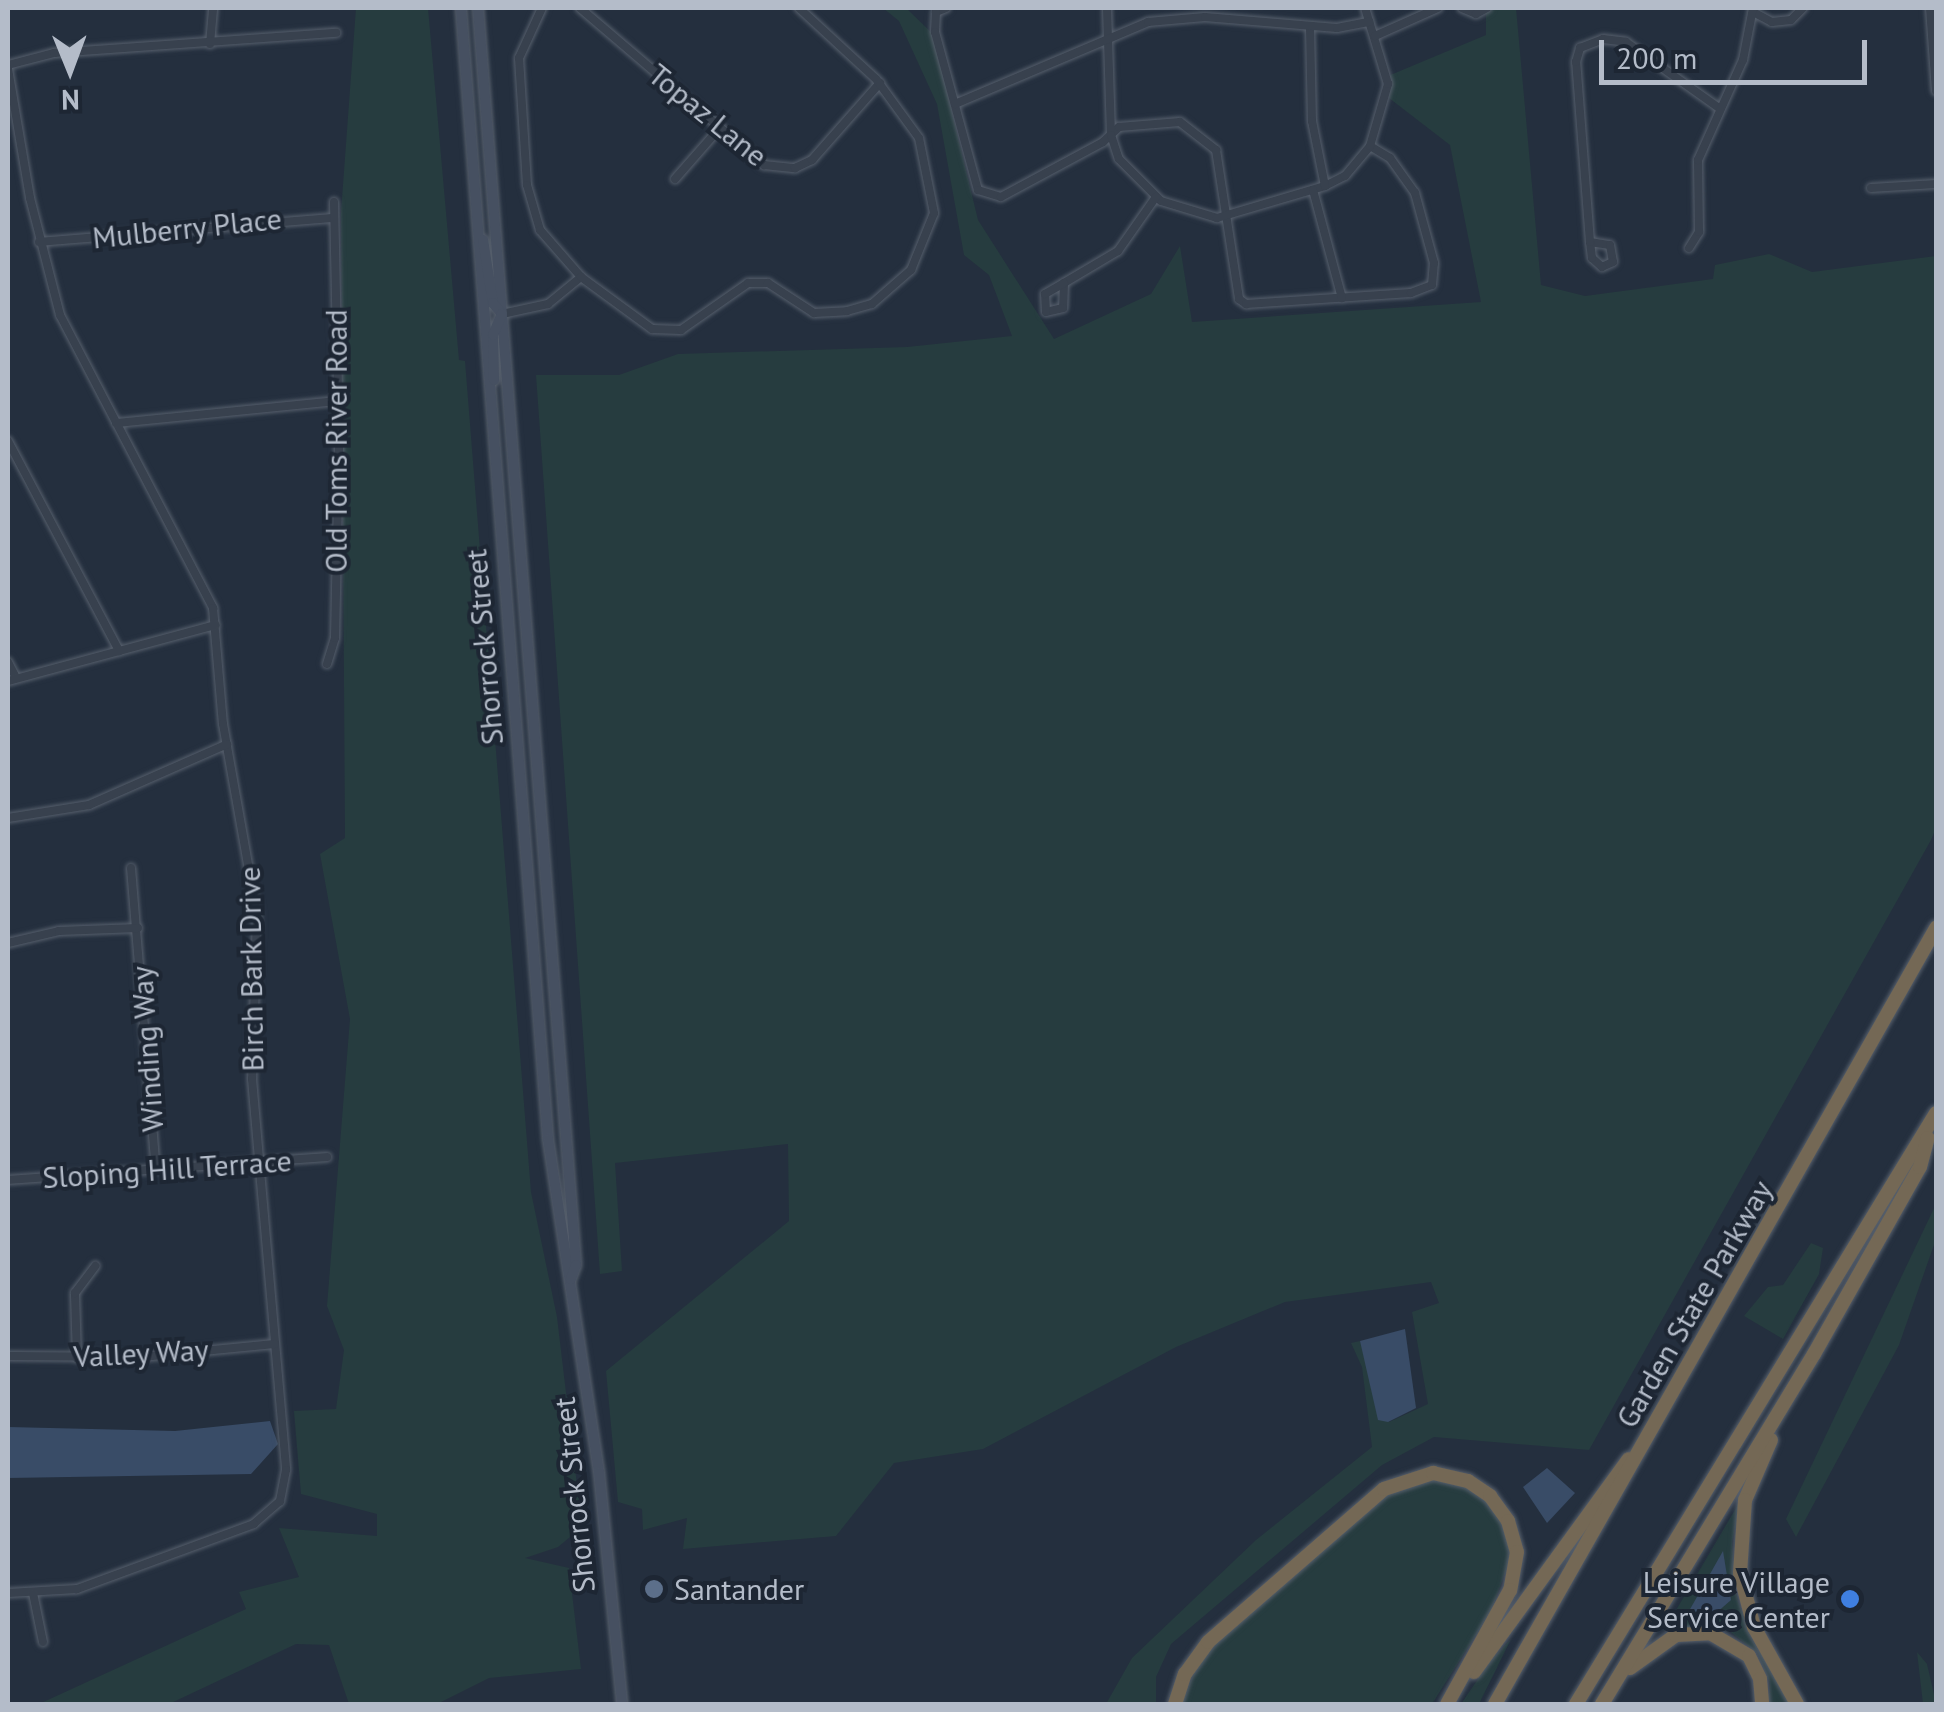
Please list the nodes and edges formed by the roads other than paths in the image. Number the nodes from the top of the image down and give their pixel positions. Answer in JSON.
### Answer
{"nodes":[{"id":1,"x":213,"y":8,"type":"edge"},
{"id":2,"x":461,"y":8,"type":"edge"},
{"id":3,"x":478,"y":8,"type":"edge"},
{"id":4,"x":542,"y":8,"type":"edge"},
{"id":5,"x":580,"y":8,"type":"edge"},
{"id":6,"x":799,"y":8,"type":"edge"},
{"id":7,"x":946,"y":8,"type":"edge"},
{"id":8,"x":1107,"y":8,"type":"edge"},
{"id":9,"x":1365,"y":8,"type":"edge"},
{"id":10,"x":1438,"y":8,"type":"edge"},
{"id":11,"x":1462,"y":8,"type":"edge"},
{"id":12,"x":1488,"y":8,"type":"edge"},
{"id":13,"x":1803,"y":8,"type":"edge"},
{"id":14,"x":1930,"y":8,"type":"edge"},
{"id":15,"x":1754,"y":10,"type":"edge"},
{"id":16,"x":1369,"y":22,"type":"junction"},
{"id":17,"x":1310,"y":27,"type":"junction"},
{"id":18,"x":336,"y":33,"type":"dead end"},
{"id":19,"x":1108,"y":36,"type":"junction"},
{"id":20,"x":1375,"y":36,"type":"junction"},
{"id":21,"x":210,"y":44,"type":"junction"},
{"id":22,"x":8,"y":67,"type":"edge"},
{"id":23,"x":880,"y":83,"type":"junction"},
{"id":24,"x":1936,"y":91,"type":"edge"},
{"id":25,"x":955,"y":104,"type":"junction"},
{"id":26,"x":1719,"y":108,"type":"junction"},
{"id":27,"x":718,"y":130,"type":"junction"},
{"id":28,"x":1111,"y":135,"type":"junction"},
{"id":29,"x":1370,"y":146,"type":"junction"},
{"id":30,"x":675,"y":179,"type":"dead end"},
{"id":31,"x":1936,"y":184,"type":"edge"},
{"id":32,"x":1325,"y":186,"type":"junction"},
{"id":33,"x":1871,"y":188,"type":"dead end"},
{"id":34,"x":1313,"y":190,"type":"junction"},
{"id":35,"x":1156,"y":197,"type":"junction"},
{"id":36,"x":334,"y":202,"type":"dead end"},
{"id":37,"x":475,"y":203,"type":"junction"},
{"id":38,"x":1227,"y":216,"type":"junction"},
{"id":39,"x":334,"y":218,"type":"junction"},
{"id":40,"x":39,"y":242,"type":"junction"},
{"id":41,"x":1590,"y":242,"type":"dead end"},
{"id":42,"x":1688,"y":248,"type":"dead end"},
{"id":43,"x":581,"y":277,"type":"junction"},
{"id":44,"x":1064,"y":283,"type":"dead end"},
{"id":45,"x":1342,"y":298,"type":"junction"},
{"id":46,"x":502,"y":314,"type":"junction"},
{"id":47,"x":338,"y":400,"type":"junction"},
{"id":48,"x":116,"y":422,"type":"junction"},
{"id":49,"x":491,"y":425,"type":"junction"},
{"id":50,"x":8,"y":442,"type":"edge"},
{"id":51,"x":216,"y":624,"type":"junction"},
{"id":52,"x":119,"y":651,"type":"junction"},
{"id":53,"x":8,"y":662,"type":"edge"},
{"id":54,"x":327,"y":664,"type":"dead end"},
{"id":55,"x":12,"y":679,"type":"edge"},
{"id":56,"x":227,"y":744,"type":"junction"},
{"id":57,"x":8,"y":818,"type":"edge"},
{"id":58,"x":130,"y":868,"type":"dead end"},
{"id":59,"x":138,"y":928,"type":"junction"},
{"id":60,"x":1936,"y":928,"type":"edge"},
{"id":61,"x":8,"y":943,"type":"edge"},
{"id":62,"x":1935,"y":1115,"type":"edge"},
{"id":63,"x":328,"y":1157,"type":"dead end"},
{"id":64,"x":259,"y":1163,"type":"junction"},
{"id":65,"x":156,"y":1170,"type":"junction"},
{"id":66,"x":8,"y":1180,"type":"edge"},
{"id":67,"x":96,"y":1266,"type":"dead end"},
{"id":68,"x":571,"y":1280,"type":"junction"},
{"id":69,"x":274,"y":1344,"type":"junction"},
{"id":70,"x":8,"y":1356,"type":"edge"},
{"id":71,"x":77,"y":1358,"type":"junction"},
{"id":72,"x":1772,"y":1426,"type":"junction"},
{"id":73,"x":1655,"y":1428,"type":"junction"},
{"id":74,"x":8,"y":1593,"type":"edge"},
{"id":75,"x":32,"y":1593,"type":"junction"},
{"id":76,"x":42,"y":1642,"type":"dead end"},
{"id":77,"x":1618,"y":1679,"type":"junction"},
{"id":78,"x":622,"y":1704,"type":"edge"},
{"id":79,"x":1176,"y":1704,"type":"edge"},
{"id":80,"x":1450,"y":1704,"type":"edge"},
{"id":81,"x":1495,"y":1704,"type":"edge"},
{"id":82,"x":1576,"y":1704,"type":"edge"},
{"id":83,"x":1602,"y":1704,"type":"edge"},
{"id":84,"x":1762,"y":1704,"type":"edge"},
{"id":85,"x":1796,"y":1704,"type":"edge"}],
"edges":[{"from":1,"to":21,"type":"street"},
{"from":2,"to":37,"type":"main road","name":"Shorrock Street"},
{"from":3,"to":46,"type":"main road","name":"Shorrock Street"},
{"from":4,"to":43,"type":"street"},
{"from":5,"to":27,"type":"street","name":"Topaz Lane"},
{"from":6,"to":23,"type":"street"},
{"from":7,"to":25,"type":"street"},
{"from":8,"to":19,"type":"street"},
{"from":9,"to":16,"type":"street"},
{"from":10,"to":20,"type":"street"},
{"from":11,"to":12,"type":"street"},
{"from":13,"to":15,"type":"street"},
{"from":14,"to":24,"type":"street"},
{"from":15,"to":26,"type":"street"},
{"from":16,"to":17,"type":"street"},
{"from":16,"to":20,"type":"street"},
{"from":17,"to":19,"type":"street"},
{"from":17,"to":32,"type":"street"},
{"from":18,"to":21,"type":"street"},
{"from":19,"to":25,"type":"street"},
{"from":19,"to":28,"type":"street"},
{"from":20,"to":29,"type":"street"},
{"from":21,"to":22,"type":"street"},
{"from":22,"to":40,"type":"street","name":"Birch Bark Drive"},
{"from":23,"to":27,"type":"street","name":"Topaz Lane"},
{"from":23,"to":43,"type":"street"},
{"from":25,"to":28,"type":"street"},
{"from":26,"to":41,"type":"street"},
{"from":26,"to":42,"type":"street"},
{"from":27,"to":30,"type":"street"},
{"from":28,"to":35,"type":"street"},
{"from":28,"to":38,"type":"street"},
{"from":29,"to":32,"type":"street"},
{"from":29,"to":45,"type":"street"},
{"from":31,"to":33,"type":"street"},
{"from":32,"to":34,"type":"street"},
{"from":34,"to":38,"type":"street"},
{"from":34,"to":45,"type":"street"},
{"from":35,"to":38,"type":"street"},
{"from":35,"to":44,"type":"street"},
{"from":36,"to":39,"type":"street"},
{"from":37,"to":46,"type":"main road"},
{"from":37,"to":49,"type":"main road","name":"Shorrock Street"},
{"from":38,"to":45,"type":"street"},
{"from":39,"to":40,"type":"street","name":"Mulberry Place"},
{"from":39,"to":47,"type":"street","name":"Old Toms River Road"},
{"from":40,"to":48,"type":"street","name":"Birch Bark Drive"},
{"from":43,"to":46,"type":"street"},
{"from":46,"to":49,"type":"main road"},
{"from":46,"to":68,"type":"main road","name":"Shorrock Street"},
{"from":47,"to":48,"type":"street"},
{"from":47,"to":54,"type":"street","name":"Old Toms River Road"},
{"from":48,"to":51,"type":"street","name":"Birch Bark Drive"},
{"from":49,"to":68,"type":"main road","name":"Shorrock Street"},
{"from":50,"to":52,"type":"street"},
{"from":51,"to":52,"type":"street"},
{"from":51,"to":56,"type":"street","name":"Birch Bark Drive"},
{"from":52,"to":55,"type":"street"},
{"from":53,"to":55,"type":"street"},
{"from":56,"to":57,"type":"street"},
{"from":56,"to":64,"type":"street","name":"Birch Bark Drive"},
{"from":58,"to":59,"type":"street","name":"Winding Way"},
{"from":59,"to":61,"type":"street","name":"Winding Way"},
{"from":59,"to":65,"type":"street","name":"Winding Way"},
{"from":60,"to":73,"type":"highway","name":"Garden State Parkway"},
{"from":62,"to":72,"type":"highway"},
{"from":62,"to":82,"type":"highway"},
{"from":63,"to":64,"type":"street","name":"Sloping Hill Terrace"},
{"from":64,"to":65,"type":"street","name":"Sloping Hill Terrace"},
{"from":64,"to":69,"type":"street","name":"Birch Bark Drive"},
{"from":65,"to":66,"type":"street","name":"Sloping Hill Terrace"},
{"from":67,"to":71,"type":"street"},
{"from":68,"to":78,"type":"main road","name":"Shorrock Street"},
{"from":69,"to":71,"type":"street","name":"Valley Way"},
{"from":69,"to":75,"type":"street","name":"Birch Bark Drive"},
{"from":70,"to":71,"type":"street","name":"Valley Way"},
{"from":72,"to":77,"type":"highway"},
{"from":72,"to":85,"type":"highway"},
{"from":73,"to":80,"type":"highway"},
{"from":73,"to":81,"type":"highway","name":"Garden State Parkway"},
{"from":74,"to":75,"type":"street","name":"Birch Bark Drive"},
{"from":75,"to":76,"type":"street"},
{"from":77,"to":83,"type":"highway"},
{"from":77,"to":84,"type":"highway"},
{"from":79,"to":80,"type":"highway"}]}
